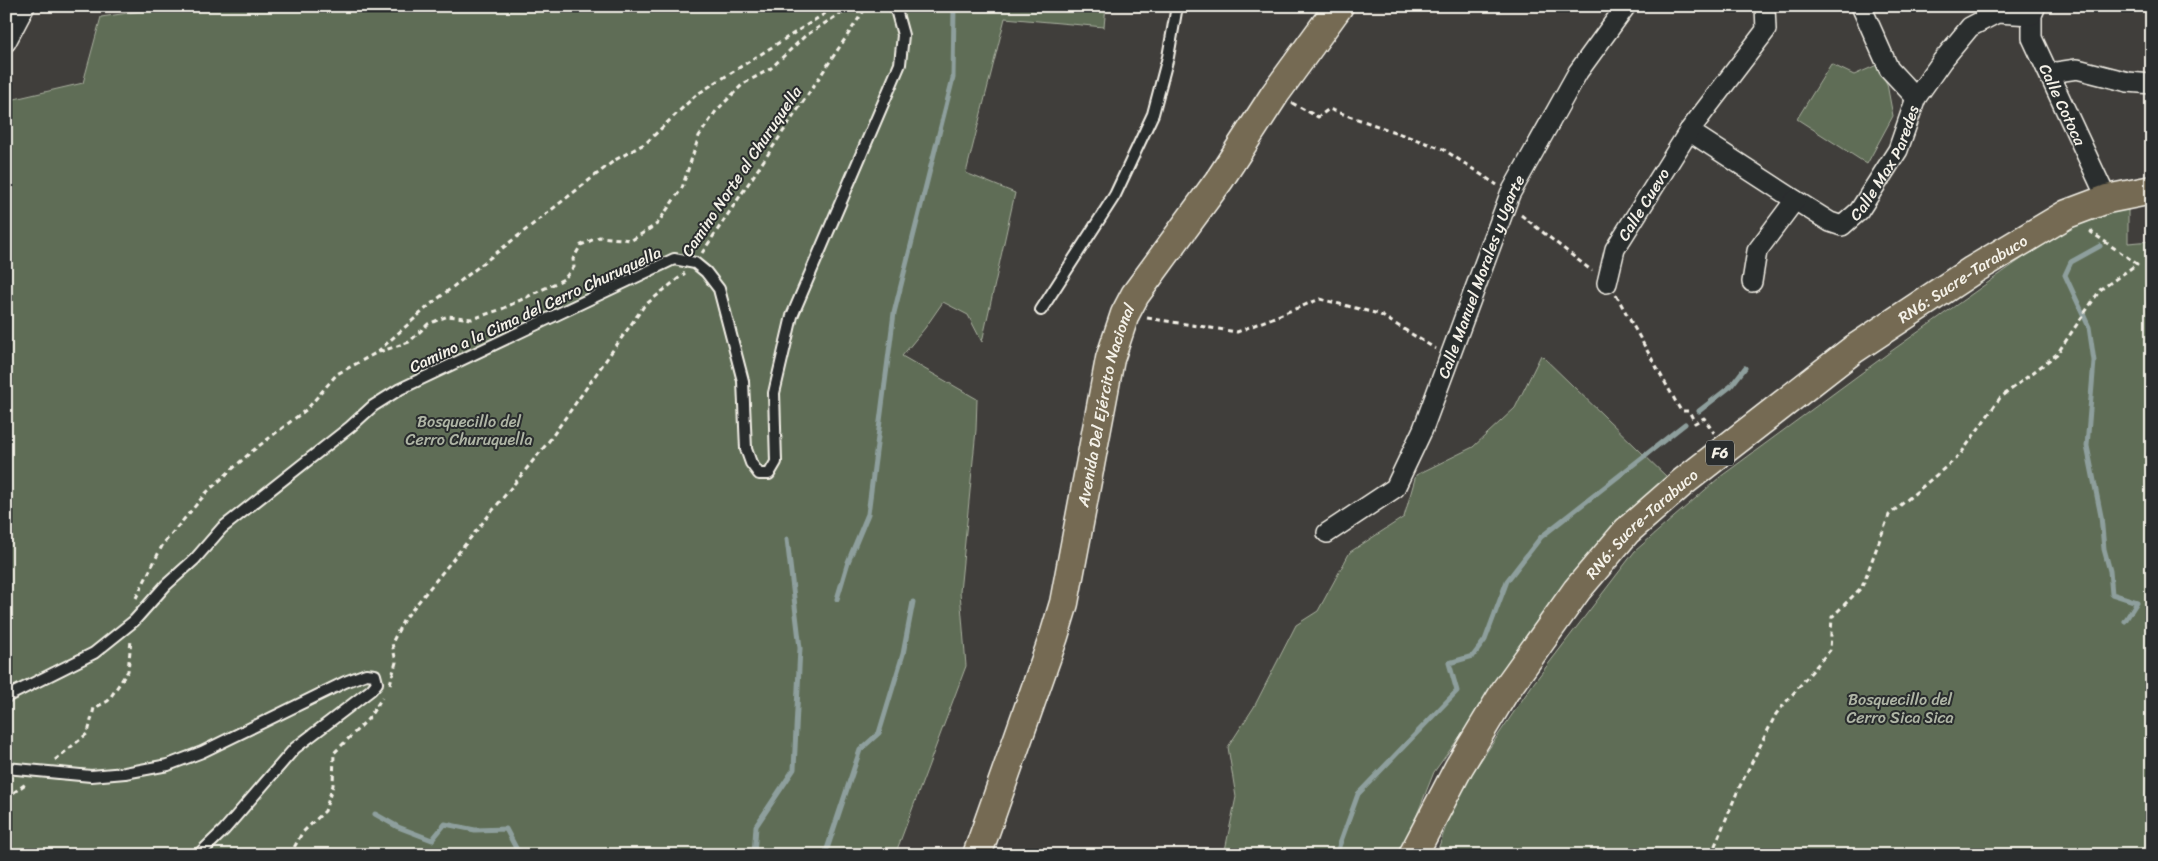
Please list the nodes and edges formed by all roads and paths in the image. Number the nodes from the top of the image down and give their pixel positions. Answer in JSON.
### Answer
{"nodes":[{"id":1,"x":25,"y":6,"type":"edge"},
{"id":2,"x":837,"y":6,"type":"edge"},
{"id":3,"x":852,"y":6,"type":"edge"},
{"id":4,"x":867,"y":6,"type":"edge"},
{"id":5,"x":895,"y":6,"type":"edge"},
{"id":6,"x":1177,"y":6,"type":"edge"},
{"id":7,"x":1339,"y":6,"type":"edge"},
{"id":8,"x":1626,"y":6,"type":"edge"},
{"id":9,"x":1765,"y":6,"type":"edge"},
{"id":10,"x":1862,"y":6,"type":"edge"},
{"id":11,"x":2034,"y":11,"type":"edge"},
{"id":12,"x":6,"y":42,"type":"edge"},
{"id":13,"x":2050,"y":73,"type":"junction"},
{"id":14,"x":2152,"y":84,"type":"edge"},
{"id":15,"x":1276,"y":94,"type":"junction"},
{"id":16,"x":1916,"y":98,"type":"junction"},
{"id":17,"x":1689,"y":131,"type":"junction"},
{"id":18,"x":2152,"y":190,"type":"edge"},
{"id":19,"x":1508,"y":199,"type":"junction"},
{"id":20,"x":2107,"y":199,"type":"junction"},
{"id":21,"x":1795,"y":200,"type":"junction"},
{"id":22,"x":695,"y":263,"type":"junction"},
{"id":23,"x":1752,"y":282,"type":"dead end"},
{"id":24,"x":1607,"y":283,"type":"junction"},
{"id":25,"x":1042,"y":310,"type":"dead end"},
{"id":26,"x":1125,"y":314,"type":"junction"},
{"id":27,"x":376,"y":353,"type":"junction"},
{"id":28,"x":1450,"y":357,"type":"junction"},
{"id":29,"x":1725,"y":449,"type":"junction"},
{"id":30,"x":1327,"y":533,"type":"dead end"},
{"id":31,"x":134,"y":621,"type":"junction"},
{"id":32,"x":388,"y":687,"type":"dead end"},
{"id":33,"x":384,"y":695,"type":"dead end"},
{"id":34,"x":6,"y":697,"type":"edge"},
{"id":35,"x":6,"y":768,"type":"edge"},
{"id":36,"x":42,"y":772,"type":"junction"},
{"id":37,"x":6,"y":798,"type":"edge"},
{"id":38,"x":198,"y":855,"type":"edge"},
{"id":39,"x":290,"y":855,"type":"edge"},
{"id":40,"x":977,"y":855,"type":"edge"},
{"id":41,"x":1412,"y":855,"type":"edge"},
{"id":42,"x":1713,"y":855,"type":"edge"}],
"edges":[{"from":1,"to":12,"type":"street"},
{"from":2,"to":27,"type":"path"},
{"from":3,"to":27,"type":"path"},
{"from":4,"to":22,"type":"path","name":"Camino Norte al Churuquella"},
{"from":5,"to":22,"type":"lane"},
{"from":6,"to":25,"type":"lane"},
{"from":7,"to":15,"type":"main road","name":"Avenida Del Ejército Nacional"},
{"from":8,"to":19,"type":"street","name":"Calle Manuel Morales y Ugarte"},
{"from":9,"to":17,"type":"street","name":"Calle Cuevo"},
{"from":10,"to":16,"type":"street"},
{"from":11,"to":13,"type":"street","name":"Calle Cotoca"},
{"from":11,"to":16,"type":"street","name":"Calle Max Paredes"},
{"from":13,"to":14,"type":"street"},
{"from":13,"to":20,"type":"street","name":"Calle Cotoca"},
{"from":15,"to":19,"type":"path"},
{"from":15,"to":26,"type":"main road","name":"Avenida Del Ejército Nacional"},
{"from":16,"to":21,"type":"street","name":"Calle Max Paredes"},
{"from":17,"to":21,"type":"street","name":"Calle Max Paredes"},
{"from":17,"to":24,"type":"street","name":"Calle Cuevo"},
{"from":18,"to":20,"type":"main road","name":"RN6: Sucre-Tarabuco","number":"F6"},
{"from":19,"to":24,"type":"path"},
{"from":19,"to":28,"type":"street","name":"Calle Manuel Morales y Ugarte"},
{"from":20,"to":29,"type":"main road","name":"RN6: Sucre-Tarabuco","number":"F6"},
{"from":20,"to":42,"type":"path"},
{"from":21,"to":23,"type":"street"},
{"from":22,"to":31,"type":"lane","name":"Camino a la Cima del Cerro Churuquella"},
{"from":22,"to":32,"type":"path","name":"Camino Norte al Churuquella"},
{"from":24,"to":29,"type":"path"},
{"from":26,"to":28,"type":"path"},
{"from":26,"to":40,"type":"main road","name":"Avenida Del Ejército Nacional"},
{"from":27,"to":31,"type":"path"},
{"from":28,"to":30,"type":"street","name":"Calle Manuel Morales y Ugarte"},
{"from":29,"to":41,"type":"main road","name":"RN6: Sucre-Tarabuco","number":"F6"},
{"from":31,"to":34,"type":"lane","name":"Camino a la Cima del Cerro Churuquella"},
{"from":31,"to":36,"type":"path"},
{"from":33,"to":39,"type":"path"},
{"from":35,"to":36,"type":"lane"},
{"from":36,"to":37,"type":"path"},
{"from":36,"to":38,"type":"lane"}]}
